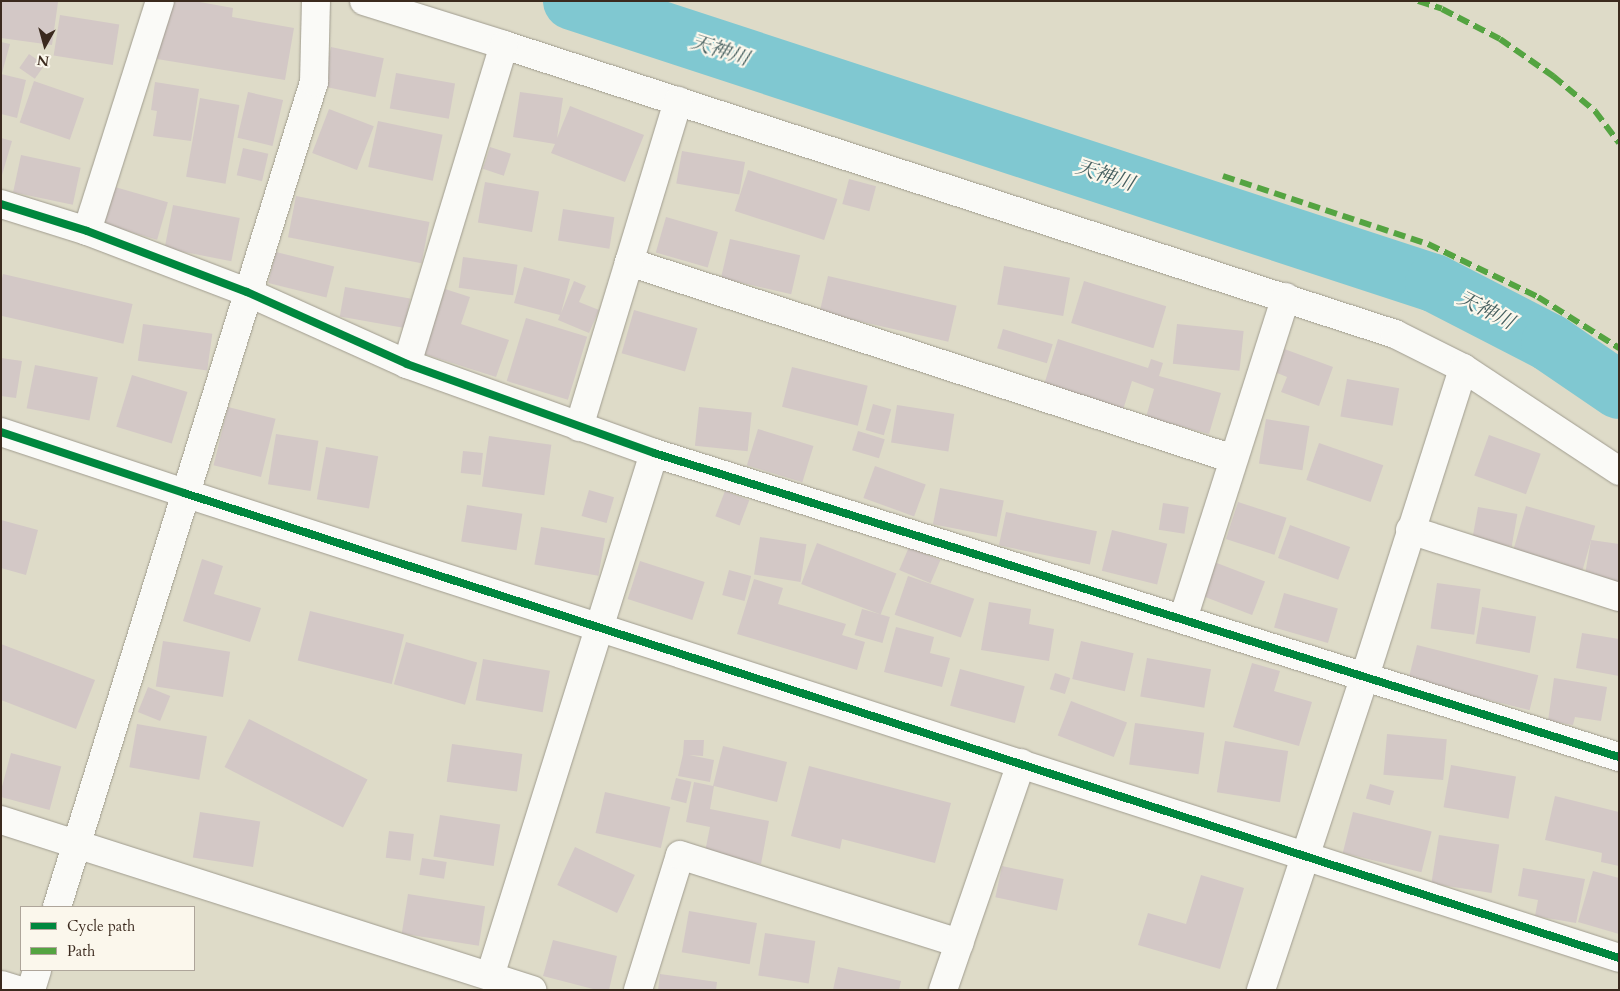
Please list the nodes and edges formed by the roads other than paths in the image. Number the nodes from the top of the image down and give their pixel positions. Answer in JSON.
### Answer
{"nodes":[{"id":1,"x":160,"y":1,"type":"edge"},
{"id":2,"x":316,"y":1,"type":"edge"},
{"id":3,"x":364,"y":1,"type":"edge"},
{"id":4,"x":504,"y":45,"type":"junction"},
{"id":5,"x":678,"y":101,"type":"junction"},
{"id":6,"x":1,"y":204,"type":"edge"},
{"id":7,"x":87,"y":231,"type":"junction"},
{"id":8,"x":629,"y":262,"type":"junction"},
{"id":9,"x":247,"y":292,"type":"junction"},
{"id":10,"x":1286,"y":297,"type":"junction"},
{"id":11,"x":407,"y":364,"type":"junction"},
{"id":12,"x":1462,"y":368,"type":"junction"},
{"id":13,"x":579,"y":427,"type":"junction"},
{"id":14,"x":1,"y":432,"type":"edge"},
{"id":15,"x":654,"y":453,"type":"junction"},
{"id":16,"x":1233,"y":459,"type":"junction"},
{"id":17,"x":1619,"y":471,"type":"edge"},
{"id":18,"x":184,"y":493,"type":"junction"},
{"id":19,"x":1410,"y":530,"type":"junction"},
{"id":20,"x":1619,"y":597,"type":"edge"},
{"id":21,"x":1183,"y":619,"type":"junction"},
{"id":22,"x":600,"y":628,"type":"junction"},
{"id":23,"x":1365,"y":676,"type":"junction"},
{"id":24,"x":1619,"y":757,"type":"edge"},
{"id":25,"x":1021,"y":763,"type":"junction"},
{"id":26,"x":1,"y":820,"type":"edge"},
{"id":27,"x":77,"y":845,"type":"junction"},
{"id":28,"x":1306,"y":856,"type":"junction"},
{"id":29,"x":57,"y":906,"type":"edge"},
{"id":30,"x":959,"y":943,"type":"junction"},
{"id":31,"x":1619,"y":958,"type":"edge"},
{"id":32,"x":37,"y":971,"type":"edge"},
{"id":33,"x":490,"y":976,"type":"junction"},
{"id":34,"x":1,"y":985,"type":"edge"},
{"id":35,"x":17,"y":990,"type":"edge"},
{"id":36,"x":31,"y":990,"type":"edge"},
{"id":37,"x":532,"y":990,"type":"edge"},
{"id":38,"x":638,"y":990,"type":"edge"},
{"id":39,"x":943,"y":990,"type":"edge"},
{"id":40,"x":1261,"y":990,"type":"edge"}],
"edges":[{"from":1,"to":7,"type":"street"},
{"from":2,"to":9,"type":"street"},
{"from":3,"to":4,"type":"street"},
{"from":4,"to":5,"type":"street"},
{"from":4,"to":11,"type":"street"},
{"from":5,"to":8,"type":"street"},
{"from":5,"to":10,"type":"street"},
{"from":6,"to":7,"type":"street"},
{"from":7,"to":9,"type":"street"},
{"from":8,"to":13,"type":"street"},
{"from":8,"to":16,"type":"street"},
{"from":9,"to":11,"type":"street"},
{"from":9,"to":18,"type":"street"},
{"from":10,"to":12,"type":"street"},
{"from":10,"to":16,"type":"street"},
{"from":11,"to":13,"type":"street"},
{"from":12,"to":17,"type":"street"},
{"from":12,"to":19,"type":"street"},
{"from":13,"to":15,"type":"street"},
{"from":14,"to":18,"type":"street"},
{"from":15,"to":21,"type":"street"},
{"from":15,"to":22,"type":"street"},
{"from":16,"to":21,"type":"street"},
{"from":18,"to":22,"type":"street"},
{"from":18,"to":27,"type":"street"},
{"from":19,"to":20,"type":"street"},
{"from":19,"to":23,"type":"street"},
{"from":21,"to":23,"type":"street"},
{"from":22,"to":25,"type":"street"},
{"from":22,"to":33,"type":"street"},
{"from":23,"to":24,"type":"street"},
{"from":23,"to":28,"type":"street"},
{"from":25,"to":28,"type":"street"},
{"from":25,"to":30,"type":"street"},
{"from":26,"to":27,"type":"street"},
{"from":27,"to":29,"type":"street"},
{"from":27,"to":33,"type":"street"},
{"from":28,"to":31,"type":"street"},
{"from":28,"to":40,"type":"street"},
{"from":30,"to":38,"type":"street"},
{"from":30,"to":39,"type":"street"},
{"from":32,"to":36,"type":"street"},
{"from":33,"to":37,"type":"street"},
{"from":34,"to":35,"type":"street"}]}
